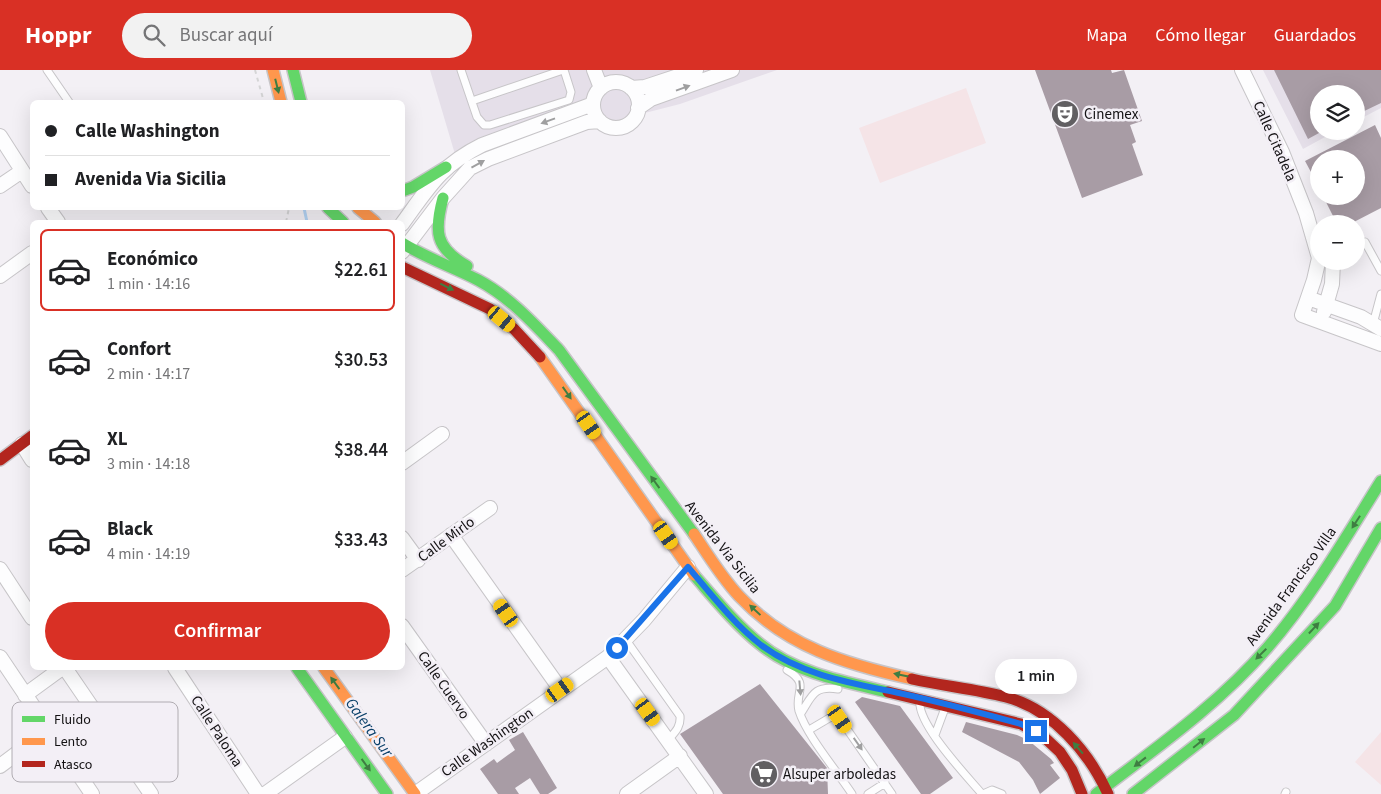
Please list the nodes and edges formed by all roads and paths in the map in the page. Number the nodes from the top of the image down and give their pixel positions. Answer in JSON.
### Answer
{"nodes":[{"id":1,"x":46,"y":70,"type":"edge"},
{"id":2,"x":255,"y":70,"type":"edge"},
{"id":3,"x":273,"y":70,"type":"edge"},
{"id":4,"x":293,"y":70,"type":"edge"},
{"id":5,"x":463,"y":70,"type":"edge"},
{"id":6,"x":563,"y":70,"type":"edge"},
{"id":7,"x":594,"y":70,"type":"edge"},
{"id":8,"x":615,"y":70,"type":"edge"},
{"id":9,"x":696,"y":70,"type":"edge"},
{"id":10,"x":732,"y":70,"type":"edge"},
{"id":11,"x":1242,"y":70,"type":"edge"},
{"id":12,"x":626,"y":86,"type":"junction"},
{"id":13,"x":601,"y":88,"type":"junction"},
{"id":14,"x":298,"y":91,"type":"junction"},
{"id":15,"x":68,"y":100,"type":"edge"},
{"id":16,"x":263,"y":100,"type":"edge"},
{"id":17,"x":280,"y":100,"type":"edge"},
{"id":18,"x":300,"y":100,"type":"edge"},
{"id":19,"x":305,"y":100,"type":"edge"},
{"id":20,"x":472,"y":101,"type":"junction"},
{"id":21,"x":593,"y":104,"type":"junction"},
{"id":22,"x":638,"y":108,"type":"junction"},
{"id":23,"x":600,"y":122,"type":"junction"},
{"id":24,"x":0,"y":136,"type":"edge"},
{"id":25,"x":446,"y":167,"type":"junction"},
{"id":26,"x":22,"y":171,"type":"junction"},
{"id":27,"x":30,"y":183,"type":"edge"},
{"id":28,"x":0,"y":186,"type":"edge"},
{"id":29,"x":405,"y":189,"type":"edge"},
{"id":30,"x":443,"y":198,"type":"junction"},
{"id":31,"x":330,"y":210,"type":"edge"},
{"id":32,"x":360,"y":210,"type":"edge"},
{"id":33,"x":1306,"y":213,"type":"junction"},
{"id":34,"x":1310,"y":217,"type":"edge"},
{"id":35,"x":341,"y":220,"type":"edge"},
{"id":36,"x":373,"y":220,"type":"edge"},
{"id":37,"x":405,"y":220,"type":"edge"},
{"id":38,"x":1365,"y":242,"type":"dead end"},
{"id":39,"x":405,"y":246,"type":"edge"},
{"id":40,"x":405,"y":247,"type":"edge"},
{"id":41,"x":30,"y":254,"type":"edge"},
{"id":42,"x":405,"y":268,"type":"edge"},
{"id":43,"x":1333,"y":270,"type":"edge"},
{"id":44,"x":1381,"y":271,"type":"edge"},
{"id":45,"x":0,"y":276,"type":"edge"},
{"id":46,"x":1381,"y":294,"type":"edge"},
{"id":47,"x":1308,"y":298,"type":"junction"},
{"id":48,"x":507,"y":300,"type":"junction"},
{"id":49,"x":1328,"y":305,"type":"junction"},
{"id":50,"x":1327,"y":324,"type":"junction"},
{"id":51,"x":1377,"y":326,"type":"edge"},
{"id":52,"x":1381,"y":344,"type":"edge"},
{"id":53,"x":442,"y":434,"type":"dead end"},
{"id":54,"x":27,"y":440,"type":"edge"},
{"id":55,"x":0,"y":460,"type":"edge"},
{"id":56,"x":405,"y":461,"type":"edge"},
{"id":57,"x":1381,"y":480,"type":"edge"},
{"id":58,"x":490,"y":508,"type":"dead end"},
{"id":59,"x":1381,"y":528,"type":"edge"},
{"id":60,"x":451,"y":536,"type":"junction"},
{"id":61,"x":405,"y":542,"type":"edge"},
{"id":62,"x":418,"y":560,"type":"junction"},
{"id":63,"x":688,"y":567,"type":"junction"},
{"id":64,"x":405,"y":568,"type":"edge"},
{"id":65,"x":0,"y":569,"type":"edge"},
{"id":66,"x":30,"y":615,"type":"edge"},
{"id":67,"x":405,"y":630,"type":"edge"},
{"id":68,"x":768,"y":636,"type":"junction"},
{"id":69,"x":626,"y":640,"type":"junction"},
{"id":70,"x":608,"y":657,"type":"junction"},
{"id":71,"x":2,"y":662,"type":"edge"},
{"id":72,"x":61,"y":670,"type":"edge"},
{"id":73,"x":65,"y":670,"type":"edge"},
{"id":74,"x":176,"y":670,"type":"edge"},
{"id":75,"x":299,"y":670,"type":"edge"},
{"id":76,"x":325,"y":670,"type":"edge"},
{"id":77,"x":925,"y":680,"type":"junction"},
{"id":78,"x":865,"y":687,"type":"junction"},
{"id":79,"x":560,"y":690,"type":"junction"},
{"id":80,"x":25,"y":695,"type":"junction"},
{"id":81,"x":948,"y":696,"type":"junction"},
{"id":82,"x":920,"y":699,"type":"junction"},
{"id":83,"x":30,"y":702,"type":"edge"},
{"id":84,"x":87,"y":702,"type":"edge"},
{"id":85,"x":801,"y":713,"type":"junction"},
{"id":86,"x":809,"y":730,"type":"junction"},
{"id":87,"x":934,"y":735,"type":"junction"},
{"id":88,"x":345,"y":737,"type":"junction"},
{"id":89,"x":668,"y":740,"type":"junction"},
{"id":90,"x":486,"y":744,"type":"junction"},
{"id":91,"x":680,"y":756,"type":"junction"},
{"id":92,"x":12,"y":757,"type":"edge"},
{"id":93,"x":0,"y":766,"type":"edge"},
{"id":94,"x":84,"y":782,"type":"edge"},
{"id":95,"x":143,"y":782,"type":"edge"},
{"id":96,"x":885,"y":783,"type":"junction"},
{"id":97,"x":1104,"y":792,"type":"edge"},
{"id":98,"x":92,"y":794,"type":"edge"},
{"id":99,"x":151,"y":794,"type":"edge"},
{"id":100,"x":258,"y":794,"type":"edge"},
{"id":101,"x":265,"y":794,"type":"edge"},
{"id":102,"x":387,"y":794,"type":"edge"},
{"id":103,"x":415,"y":794,"type":"edge"},
{"id":104,"x":627,"y":794,"type":"edge"},
{"id":105,"x":706,"y":794,"type":"edge"},
{"id":106,"x":852,"y":794,"type":"edge"},
{"id":107,"x":868,"y":794,"type":"edge"},
{"id":108,"x":892,"y":794,"type":"edge"},
{"id":109,"x":982,"y":794,"type":"edge"},
{"id":110,"x":1002,"y":794,"type":"edge"},
{"id":111,"x":1082,"y":794,"type":"edge"},
{"id":112,"x":1133,"y":794,"type":"edge"}],
"edges":[{"from":1,"to":15,"type":"lane"},
{"from":2,"to":16,"type":"path"},
{"from":3,"to":17,"type":"street","one_way":true},
{"from":4,"to":14,"type":"street"},
{"from":5,"to":20,"type":"lane"},
{"from":6,"to":20,"type":"lane"},
{"from":6,"to":20,"type":"lane"},
{"from":7,"to":13,"type":"street"},
{"from":8,"to":12,"type":"street"},
{"from":9,"to":12,"type":"street"},
{"from":22,"to":10,"type":"street","one_way":true},
{"from":11,"to":33,"type":"street","name":"Calle Citadela"},
{"from":12,"to":13,"type":"street"},
{"from":12,"to":22,"type":"street"},
{"from":13,"to":21,"type":"street"},
{"from":14,"to":18,"type":"street"},
{"from":14,"to":19,"type":"street"},
{"from":21,"to":23,"type":"street"},
{"from":21,"to":25,"type":"street","one_way":true},
{"from":22,"to":23,"type":"street"},
{"from":30,"to":23,"type":"street","one_way":true},
{"from":24,"to":26,"type":"street"},
{"from":25,"to":29,"type":"street"},
{"from":25,"to":37,"type":"street"},
{"from":26,"to":27,"type":"street"},
{"from":26,"to":28,"type":"street"},
{"from":30,"to":39,"type":"street"},
{"from":30,"to":48,"type":"street"},
{"from":31,"to":35,"type":"street"},
{"from":32,"to":36,"type":"street"},
{"from":33,"to":34,"type":"street"},
{"from":33,"to":47,"type":"street"},
{"from":38,"to":44,"type":"lane"},
{"from":40,"to":48,"type":"street","name":"Avenida Via Sicilia"},
{"from":41,"to":45,"type":"street"},
{"from":42,"to":63,"type":"street","name":"Avenida Via Sicilia","one_way":true},
{"from":43,"to":49,"type":"street"},
{"from":46,"to":51,"type":"lane"},
{"from":47,"to":49,"type":"street"},
{"from":47,"to":50,"type":"street"},
{"from":68,"to":48,"type":"street","name":"Avenida Via Sicilia","one_way":true},
{"from":49,"to":50,"type":"street"},
{"from":49,"to":51,"type":"street"},
{"from":50,"to":51,"type":"street"},
{"from":50,"to":52,"type":"street"},
{"from":53,"to":56,"type":"street"},
{"from":54,"to":55,"type":"street"},
{"from":57,"to":97,"type":"street","name":"Avenida Francisco Villa","one_way":true},
{"from":58,"to":60,"type":"street","name":"Calle Mirlo"},
{"from":112,"to":59,"type":"street","one_way":true},
{"from":60,"to":62,"type":"street","name":"Calle Mirlo"},
{"from":60,"to":79,"type":"street"},
{"from":61,"to":62,"type":"street"},
{"from":62,"to":64,"type":"street","name":"Calle Mirlo"},
{"from":63,"to":68,"type":"street","name":"Avenida Via Sicilia"},
{"from":63,"to":69,"type":"street","name":"Calle Washington"},
{"from":65,"to":66,"type":"street"},
{"from":67,"to":90,"type":"street","name":"Calle Cuervo"},
{"from":77,"to":68,"type":"street","name":"Avenida Via Sicilia","one_way":true},
{"from":68,"to":78,"type":"street","name":"Avenida Via Sicilia"},
{"from":68,"to":85,"type":"lane","one_way":true},
{"from":69,"to":70,"type":"street","name":"Calle Washington"},
{"from":69,"to":89,"type":"lane"},
{"from":70,"to":79,"type":"street","name":"Calle Washington"},
{"from":70,"to":89,"type":"street"},
{"from":71,"to":80,"type":"street"},
{"from":72,"to":80,"type":"street"},
{"from":73,"to":84,"type":"street"},
{"from":74,"to":100,"type":"street","name":"Calle Paloma"},
{"from":75,"to":88,"type":"street"},
{"from":103,"to":76,"type":"street","one_way":true},
{"from":77,"to":81,"type":"street","name":"Avenida Via Sicilia"},
{"from":77,"to":82,"type":"lane"},
{"from":78,"to":82,"type":"street","name":"Avenida Via Sicilia"},
{"from":78,"to":85,"type":"lane"},
{"from":79,"to":90,"type":"street","name":"Calle Washington"},
{"from":80,"to":83,"type":"street"},
{"from":81,"to":82,"type":"street","name":"Avenida Via Sicilia"},
{"from":81,"to":87,"type":"lane"},
{"from":97,"to":81,"type":"street","name":"Avenida Via Sicilia","one_way":true},
{"from":81,"to":111,"type":"street","name":"Avenida Via Sicilia"},
{"from":82,"to":87,"type":"lane"},
{"from":85,"to":86,"type":"lane"},
{"from":86,"to":96,"type":"lane","one_way":true},
{"from":86,"to":106,"type":"lane"},
{"from":87,"to":109,"type":"lane"},
{"from":88,"to":101,"type":"street"},
{"from":88,"to":102,"type":"street","one_way":true},
{"from":89,"to":91,"type":"street"},
{"from":90,"to":103,"type":"street","name":"Calle Washington"},
{"from":91,"to":104,"type":"street"},
{"from":91,"to":105,"type":"street"},
{"from":92,"to":93,"type":"street"},
{"from":94,"to":98,"type":"street"},
{"from":95,"to":99,"type":"street"},
{"from":96,"to":107,"type":"lane"},
{"from":96,"to":108,"type":"lane"},
{"from":109,"to":110,"type":"lane"}]}
